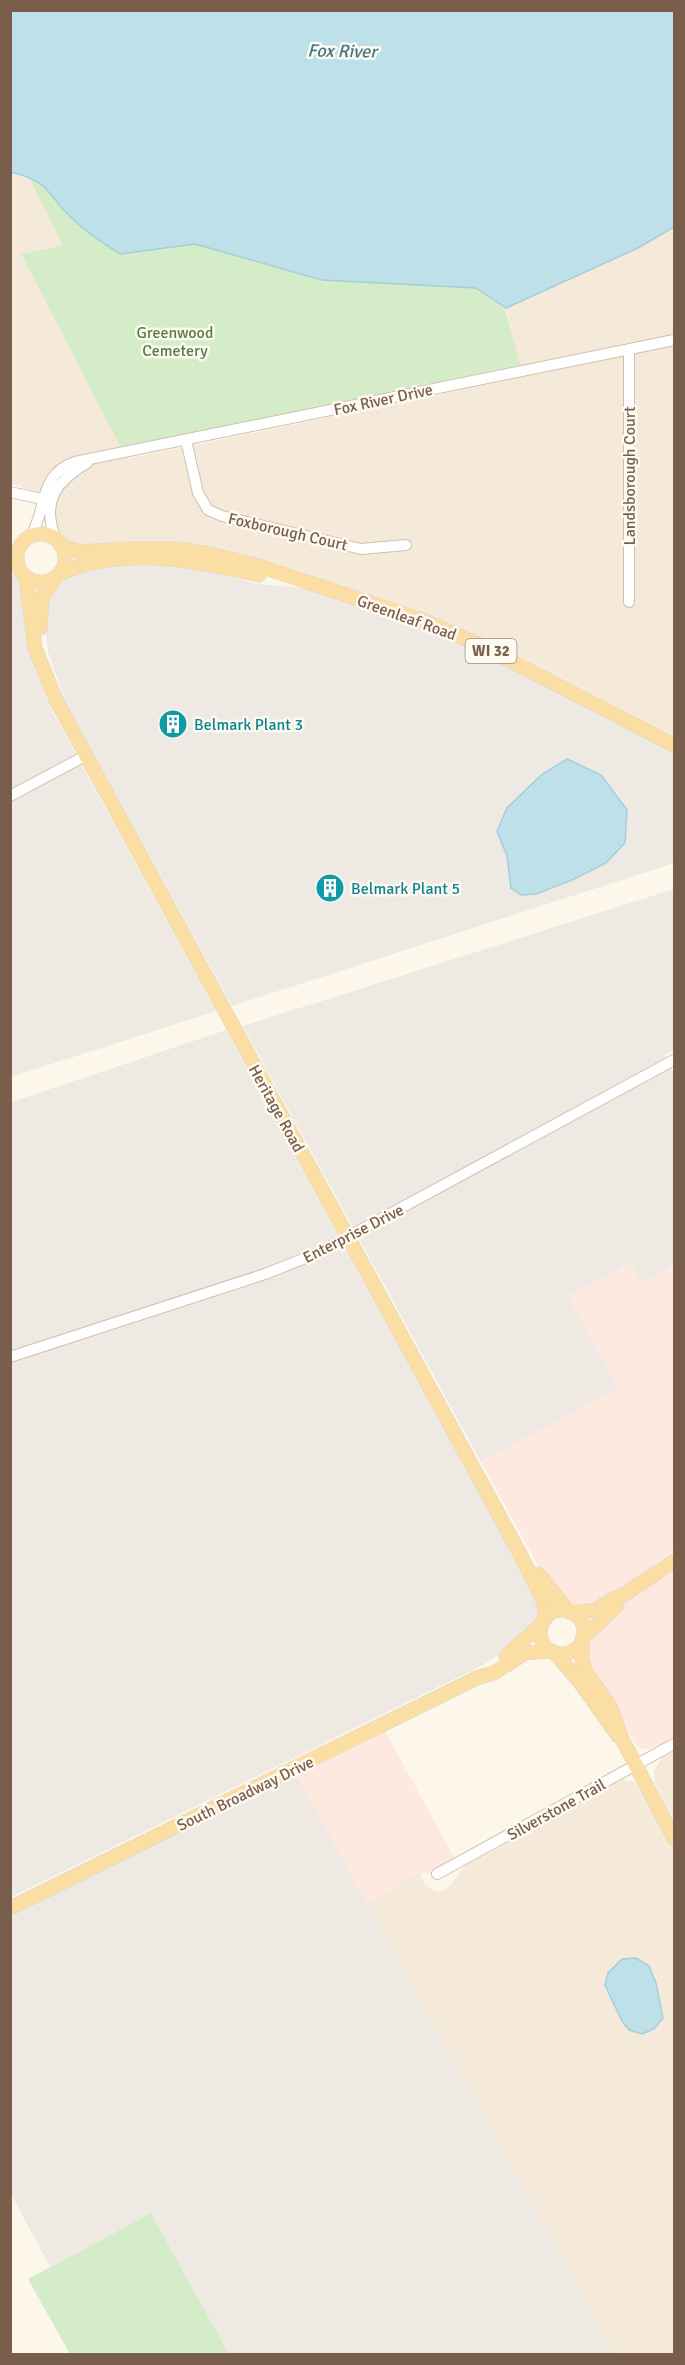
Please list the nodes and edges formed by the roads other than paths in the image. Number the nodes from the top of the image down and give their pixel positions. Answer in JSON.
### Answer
{"nodes":[{"id":1,"x":675,"y":340,"type":"edge"},
{"id":2,"x":629,"y":350,"type":"junction"},
{"id":3,"x":186,"y":440,"type":"junction"},
{"id":4,"x":92,"y":459,"type":"junction"},
{"id":5,"x":10,"y":492,"type":"edge"},
{"id":6,"x":42,"y":500,"type":"junction"},
{"id":7,"x":28,"y":539,"type":"junction"},
{"id":8,"x":59,"y":543,"type":"junction"},
{"id":9,"x":10,"y":545,"type":"edge"},
{"id":10,"x":406,"y":545,"type":"dead end"},
{"id":11,"x":18,"y":569,"type":"edge"},
{"id":12,"x":56,"y":577,"type":"junction"},
{"id":13,"x":297,"y":580,"type":"junction"},
{"id":14,"x":629,"y":602,"type":"dead end"},
{"id":15,"x":40,"y":660,"type":"junction"},
{"id":16,"x":675,"y":745,"type":"edge"},
{"id":17,"x":85,"y":756,"type":"junction"},
{"id":18,"x":10,"y":796,"type":"edge"},
{"id":19,"x":675,"y":1060,"type":"edge"},
{"id":20,"x":347,"y":1238,"type":"junction"},
{"id":21,"x":10,"y":1357,"type":"edge"},
{"id":22,"x":519,"y":1552,"type":"junction"},
{"id":23,"x":675,"y":1561,"type":"edge"},
{"id":24,"x":625,"y":1594,"type":"junction"},
{"id":25,"x":570,"y":1613,"type":"junction"},
{"id":26,"x":544,"y":1621,"type":"junction"},
{"id":27,"x":582,"y":1640,"type":"junction"},
{"id":28,"x":552,"y":1652,"type":"junction"},
{"id":29,"x":479,"y":1677,"type":"junction"},
{"id":30,"x":622,"y":1739,"type":"junction"},
{"id":31,"x":675,"y":1744,"type":"edge"},
{"id":32,"x":635,"y":1766,"type":"junction"},
{"id":33,"x":675,"y":1838,"type":"edge"},
{"id":34,"x":437,"y":1874,"type":"dead end"},
{"id":35,"x":10,"y":1908,"type":"edge"}],
"edges":[{"from":1,"to":2,"type":"street","name":"Fox River Drive"},
{"from":2,"to":3,"type":"street","name":"Fox River Drive"},
{"from":2,"to":14,"type":"street","name":"Landsborough Court"},
{"from":3,"to":4,"type":"street","name":"Fox River Drive"},
{"from":3,"to":10,"type":"street","name":"Foxborough Court"},
{"from":4,"to":6,"type":"street","name":"Fox River Drive"},
{"from":4,"to":8,"type":"street","name":"Fox River Drive"},
{"from":5,"to":6,"type":"street"},
{"from":6,"to":7,"type":"street","name":"Fox River Drive"},
{"from":7,"to":8,"type":"main road","number":"WI 32"},
{"from":7,"to":9,"type":"main road","number":"WI 32"},
{"from":7,"to":11,"type":"main road"},
{"from":8,"to":12,"type":"main road"},
{"from":8,"to":13,"type":"main road","name":"Greenleaf Road","number":"WI 32"},
{"from":11,"to":12,"type":"main road","number":"WI 32"},
{"from":11,"to":15,"type":"main road","name":"Heritage Road"},
{"from":12,"to":13,"type":"main road","name":"Greenleaf Road","number":"WI 32"},
{"from":12,"to":15,"type":"main road","name":"Heritage Road"},
{"from":13,"to":16,"type":"main road","name":"Greenleaf Road","number":"WI 32"},
{"from":15,"to":17,"type":"main road","name":"Heritage Road"},
{"from":17,"to":18,"type":"street"},
{"from":17,"to":20,"type":"main road","name":"Heritage Road"},
{"from":19,"to":20,"type":"street","name":"Enterprise Drive"},
{"from":20,"to":21,"type":"street","name":"Enterprise Drive"},
{"from":20,"to":22,"type":"main road","name":"Heritage Road"},
{"from":22,"to":25,"type":"main road","name":"Heritage Road"},
{"from":22,"to":26,"type":"main road","name":"Heritage Road"},
{"from":23,"to":24,"type":"main road"},
{"from":24,"to":25,"type":"main road"},
{"from":24,"to":27,"type":"main road"},
{"from":25,"to":26,"type":"main road"},
{"from":25,"to":27,"type":"main road"},
{"from":26,"to":28,"type":"main road"},
{"from":26,"to":29,"type":"main road","name":"South Broadway Drive"},
{"from":27,"to":28,"type":"main road"},
{"from":27,"to":30,"type":"main road"},
{"from":28,"to":29,"type":"main road","name":"South Broadway Drive"},
{"from":28,"to":30,"type":"main road"},
{"from":29,"to":35,"type":"main road","name":"South Broadway Drive"},
{"from":30,"to":32,"type":"main road"},
{"from":31,"to":32,"type":"street","name":"Silverstone Trail"},
{"from":32,"to":33,"type":"main road"},
{"from":32,"to":34,"type":"street","name":"Silverstone Trail"}]}
